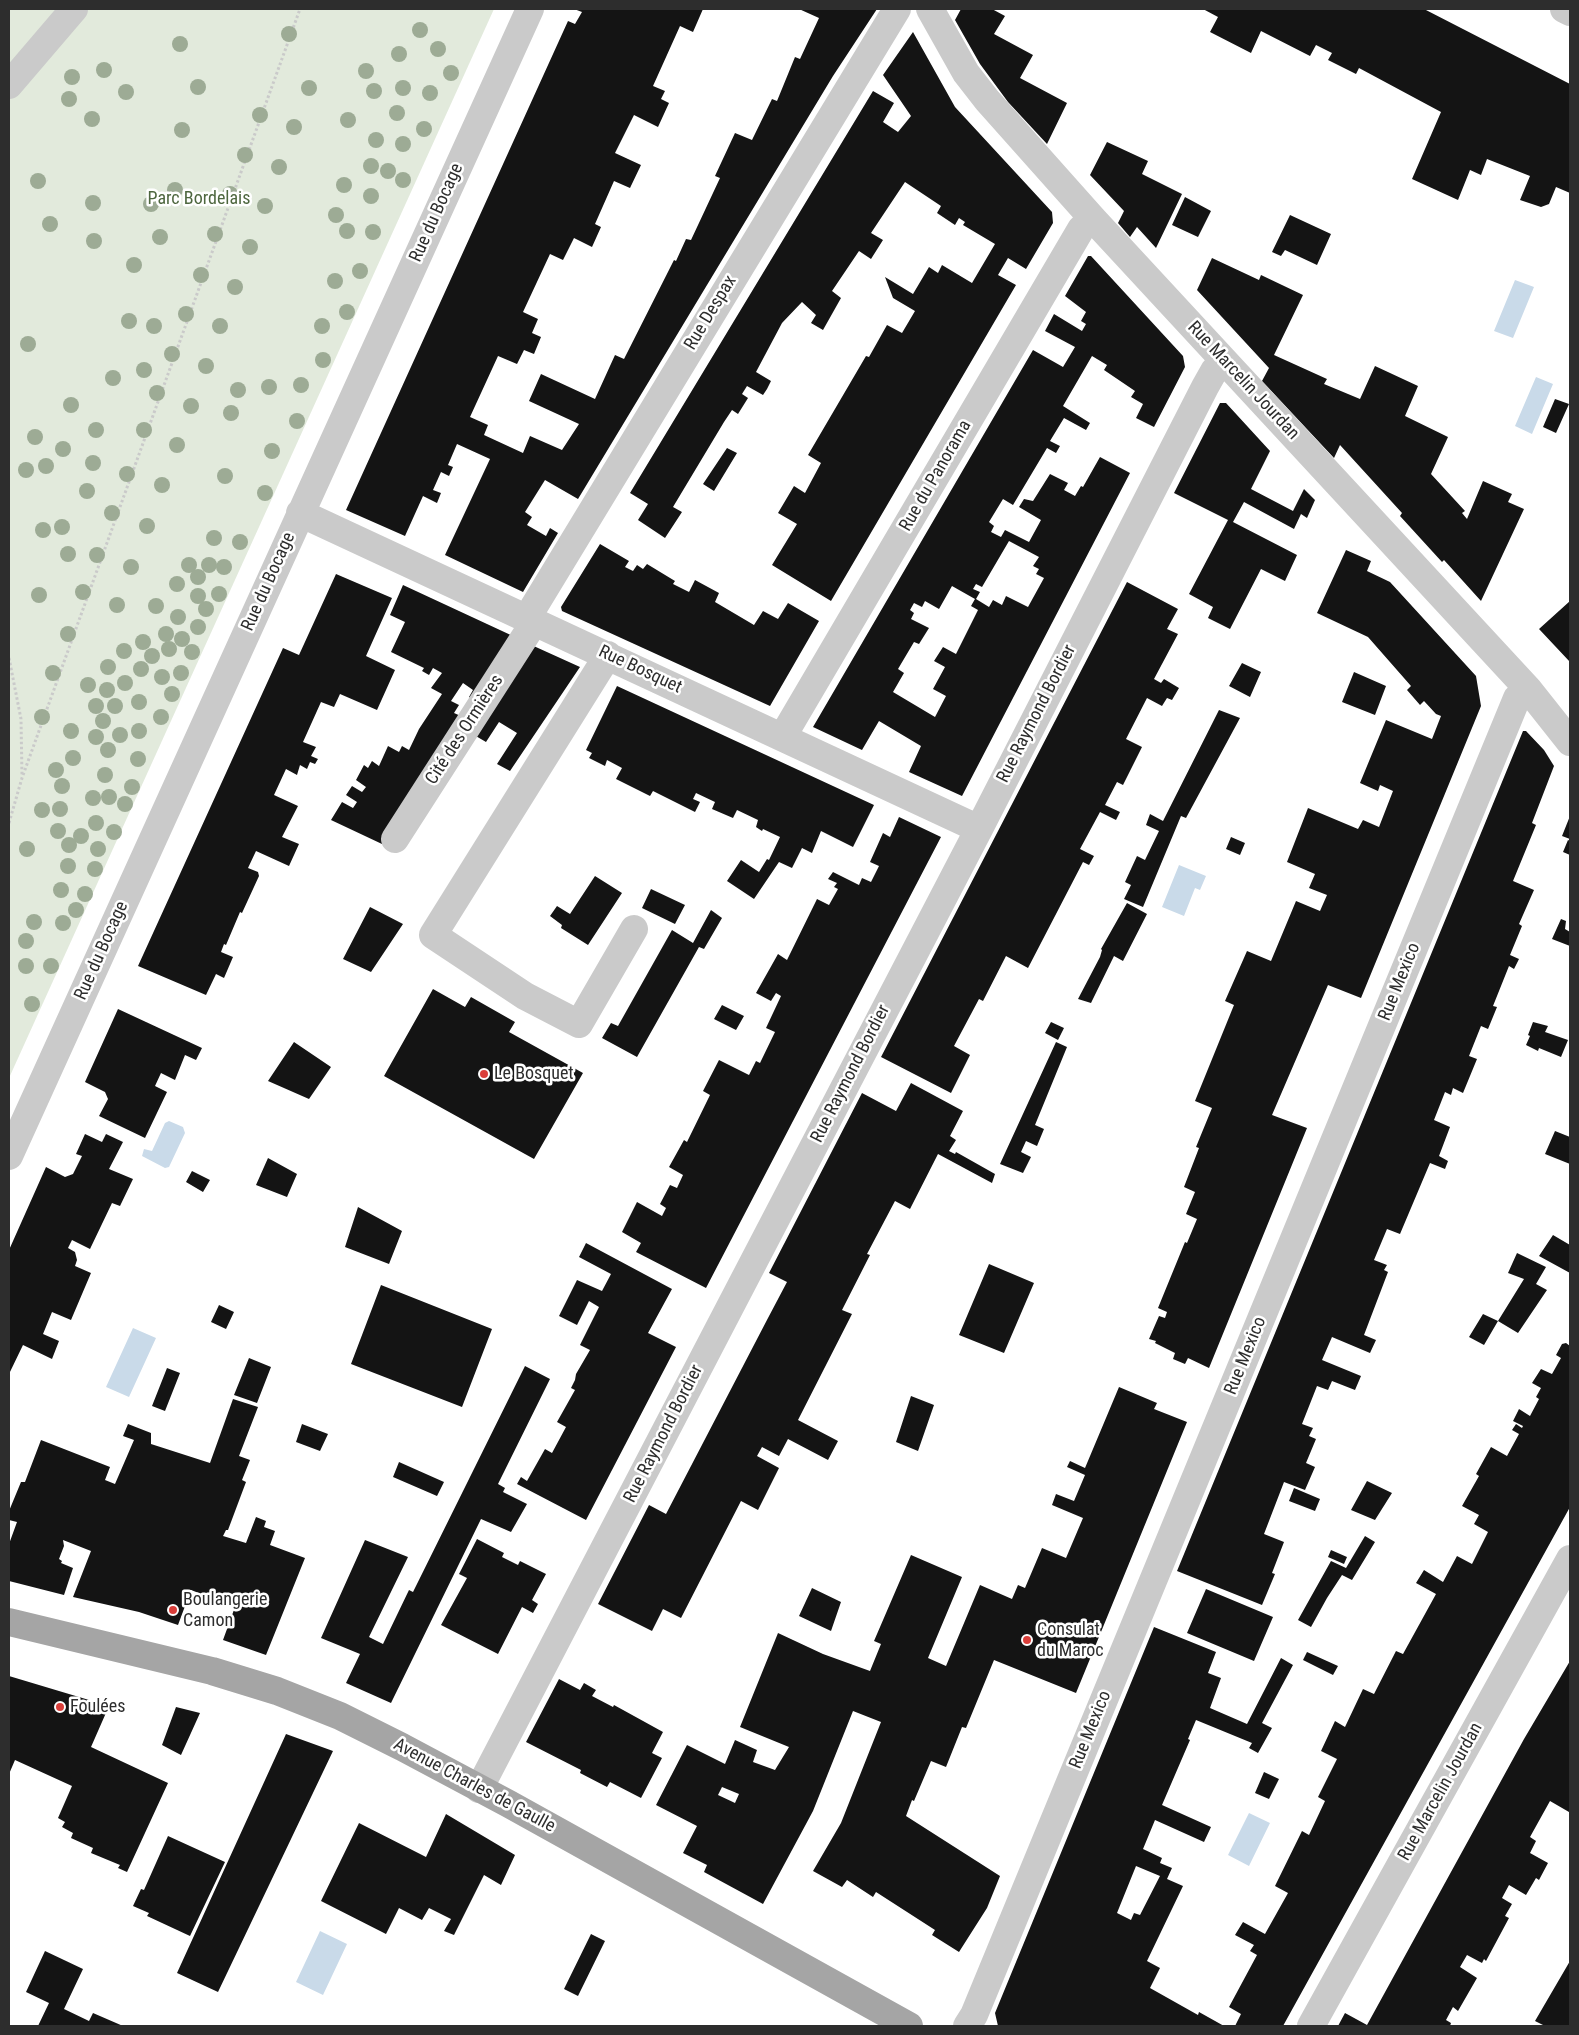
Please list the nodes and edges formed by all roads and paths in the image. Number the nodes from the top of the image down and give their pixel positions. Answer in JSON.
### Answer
{"nodes":[{"id":1,"x":74,"y":9,"type":"edge"},
{"id":2,"x":300,"y":9,"type":"edge"},
{"id":3,"x":530,"y":9,"type":"edge"},
{"id":4,"x":897,"y":9,"type":"edge"},
{"id":5,"x":930,"y":9,"type":"edge"},
{"id":6,"x":1564,"y":9,"type":"edge"},
{"id":7,"x":1570,"y":12,"type":"edge"},
{"id":8,"x":9,"y":85,"type":"edge"},
{"id":9,"x":1093,"y":219,"type":"junction"},
{"id":10,"x":1224,"y":361,"type":"junction"},
{"id":11,"x":300,"y":513,"type":"junction"},
{"id":12,"x":531,"y":620,"type":"junction"},
{"id":13,"x":608,"y":655,"type":"junction"},
{"id":14,"x":9,"y":658,"type":"edge"},
{"id":15,"x":1528,"y":689,"type":"junction"},
{"id":16,"x":783,"y":736,"type":"junction"},
{"id":17,"x":1570,"y":742,"type":"edge"},
{"id":18,"x":22,"y":778,"type":"junction"},
{"id":19,"x":9,"y":824,"type":"edge"},
{"id":20,"x":979,"y":828,"type":"junction"},
{"id":21,"x":396,"y":839,"type":"dead end"},
{"id":22,"x":634,"y":929,"type":"dead end"},
{"id":23,"x":9,"y":1156,"type":"edge"},
{"id":24,"x":1570,"y":1559,"type":"edge"},
{"id":25,"x":9,"y":1622,"type":"edge"},
{"id":26,"x":478,"y":1789,"type":"junction"},
{"id":27,"x":909,"y":2026,"type":"edge"},
{"id":28,"x":967,"y":2026,"type":"edge"},
{"id":29,"x":1311,"y":2026,"type":"edge"}],
"edges":[{"from":1,"to":8,"type":"street"},
{"from":2,"to":18,"type":"path"},
{"from":3,"to":11,"type":"street","name":"Rue du Bocage"},
{"from":4,"to":12,"type":"street","name":"Rue Despax"},
{"from":5,"to":9,"type":"street","name":"Rue Marcelin Jourdan"},
{"from":6,"to":7,"type":"street"},
{"from":9,"to":10,"type":"street","name":"Rue Marcelin Jourdan"},
{"from":9,"to":16,"type":"street","name":"Rue du Panorama"},
{"from":10,"to":15,"type":"street","name":"Rue Marcelin Jourdan"},
{"from":10,"to":20,"type":"street","name":"Rue Raymond Bordier"},
{"from":11,"to":12,"type":"street","name":"Rue Bosquet"},
{"from":11,"to":23,"type":"street","name":"Rue du Bocage"},
{"from":12,"to":13,"type":"street","name":"Rue Bosquet"},
{"from":12,"to":21,"type":"street","name":"Cité des Ormières"},
{"from":13,"to":16,"type":"street","name":"Rue Bosquet"},
{"from":13,"to":22,"type":"street"},
{"from":14,"to":18,"type":"path"},
{"from":15,"to":17,"type":"street","name":"Rue Marcelin Jourdan"},
{"from":15,"to":28,"type":"street","name":"Rue Mexico"},
{"from":16,"to":20,"type":"street","name":"Rue Bosquet"},
{"from":18,"to":19,"type":"path"},
{"from":20,"to":26,"type":"street","name":"Rue Raymond Bordier"},
{"from":24,"to":29,"type":"street","name":"Rue Marcelin Jourdan"},
{"from":25,"to":26,"type":"main road","name":"Avenue Charles de Gaulle"},
{"from":26,"to":27,"type":"main road","name":"Avenue Charles de Gaulle"}]}
